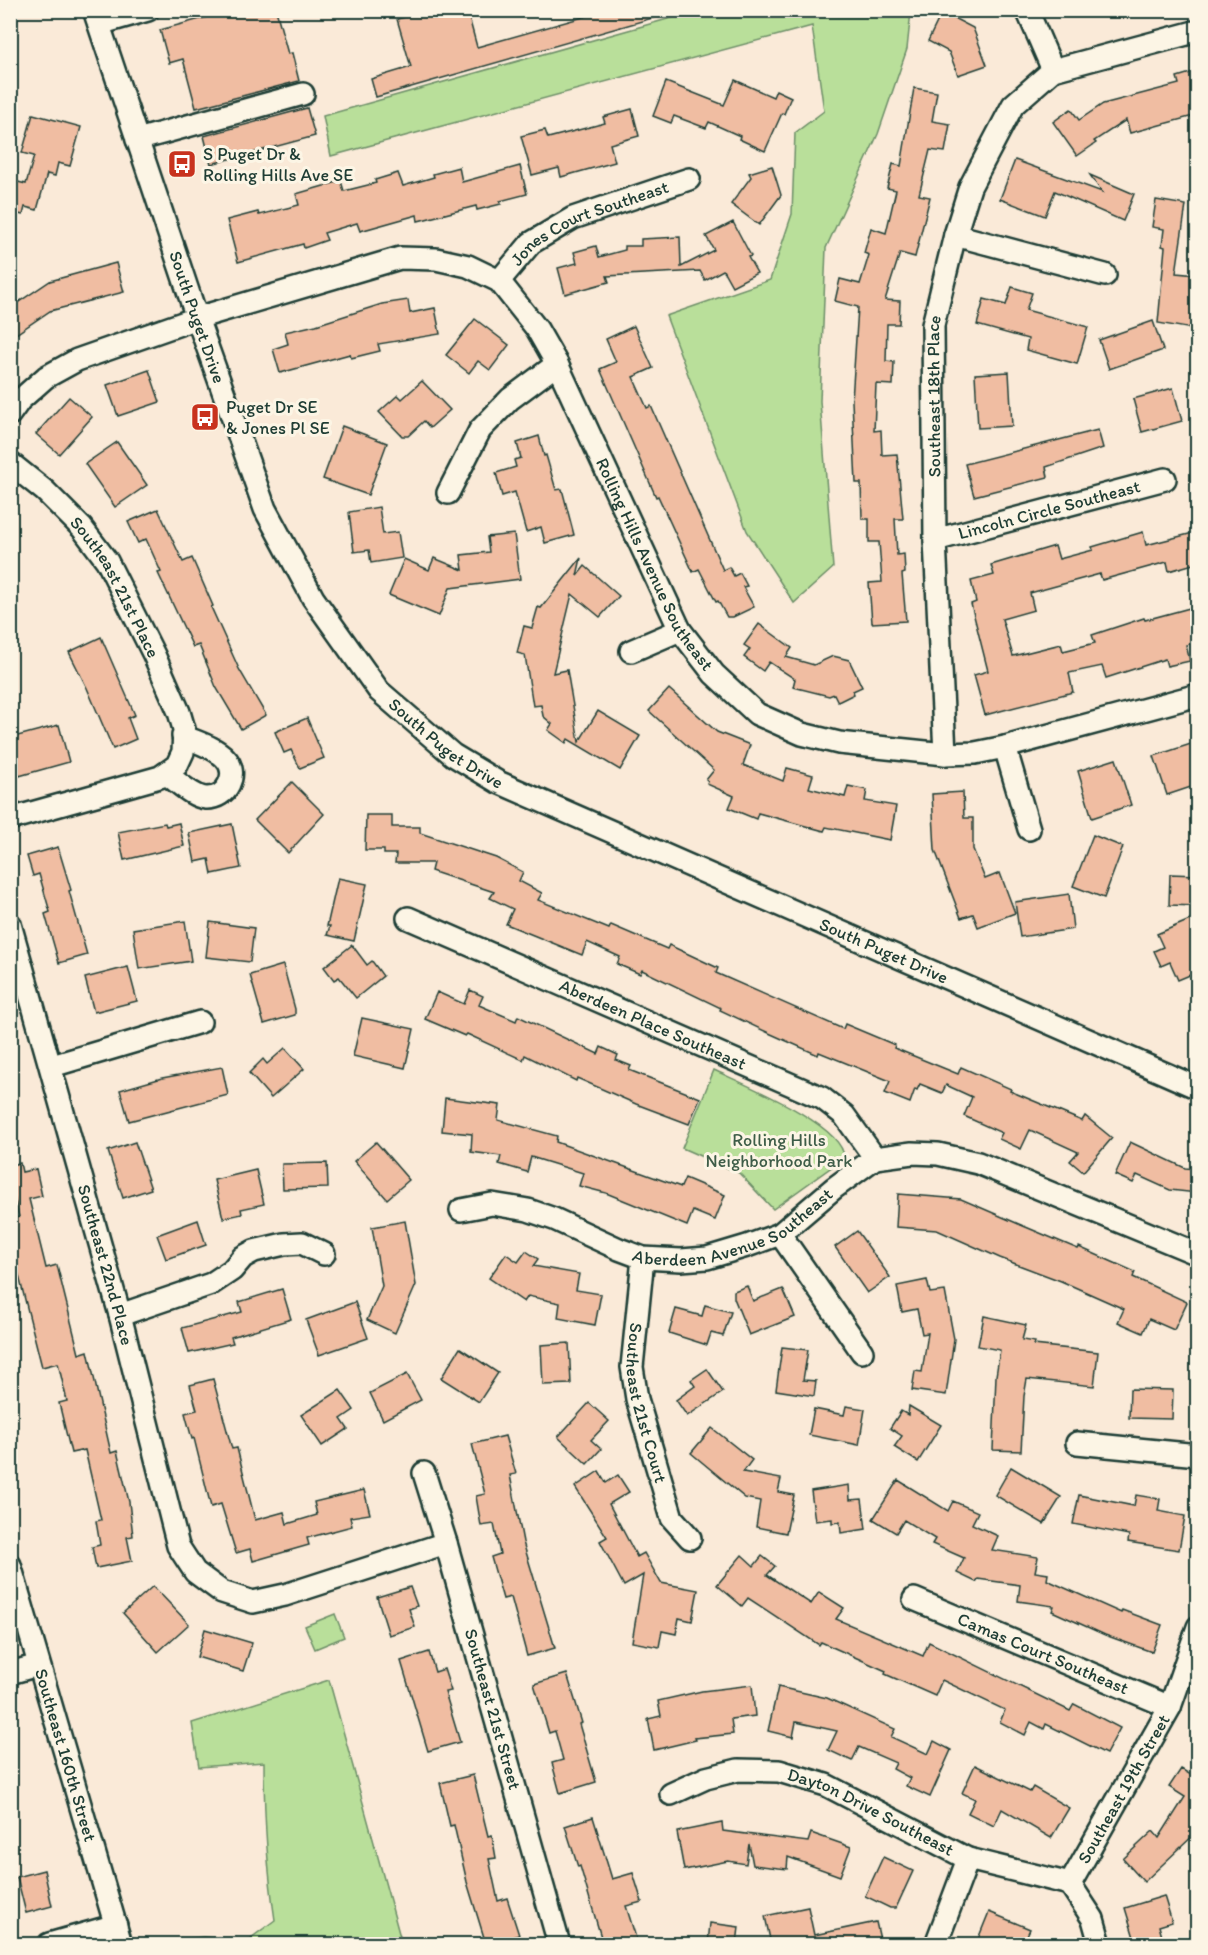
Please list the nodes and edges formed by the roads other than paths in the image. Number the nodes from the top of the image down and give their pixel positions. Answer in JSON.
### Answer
{"nodes":[{"id":1,"x":148,"y":10,"type":"edge"},
{"id":2,"x":1027,"y":10,"type":"edge"},
{"id":3,"x":96,"y":17,"type":"edge"},
{"id":4,"x":1197,"y":31,"type":"edge"},
{"id":5,"x":1053,"y":70,"type":"junction"},
{"id":6,"x":303,"y":94,"type":"dead end"},
{"id":7,"x":137,"y":140,"type":"junction"},
{"id":8,"x":689,"y":179,"type":"dead end"},
{"id":9,"x":955,"y":235,"type":"junction"},
{"id":10,"x":1105,"y":275,"type":"dead end"},
{"id":11,"x":499,"y":281,"type":"junction"},
{"id":12,"x":197,"y":318,"type":"junction"},
{"id":13,"x":557,"y":364,"type":"junction"},
{"id":14,"x":10,"y":414,"type":"edge"},
{"id":15,"x":10,"y":463,"type":"edge"},
{"id":16,"x":1166,"y":479,"type":"dead end"},
{"id":17,"x":448,"y":493,"type":"dead end"},
{"id":18,"x":935,"y":540,"type":"junction"},
{"id":19,"x":680,"y":630,"type":"junction"},
{"id":20,"x":631,"y":651,"type":"dead end"},
{"id":21,"x":1197,"y":695,"type":"edge"},
{"id":22,"x":183,"y":744,"type":"junction"},
{"id":23,"x":1005,"y":747,"type":"junction"},
{"id":24,"x":945,"y":754,"type":"junction"},
{"id":25,"x":166,"y":774,"type":"junction"},
{"id":26,"x":10,"y":819,"type":"edge"},
{"id":27,"x":1029,"y":830,"type":"dead end"},
{"id":28,"x":408,"y":918,"type":"dead end"},
{"id":29,"x":10,"y":924,"type":"edge"},
{"id":30,"x":200,"y":1022,"type":"dead end"},
{"id":31,"x":52,"y":1066,"type":"junction"},
{"id":32,"x":1197,"y":1088,"type":"edge"},
{"id":33,"x":875,"y":1158,"type":"junction"},
{"id":34,"x":461,"y":1210,"type":"dead end"},
{"id":35,"x":780,"y":1234,"type":"junction"},
{"id":36,"x":324,"y":1254,"type":"dead end"},
{"id":37,"x":1197,"y":1254,"type":"edge"},
{"id":38,"x":643,"y":1258,"type":"junction"},
{"id":39,"x":120,"y":1315,"type":"junction"},
{"id":40,"x":862,"y":1352,"type":"dead end"},
{"id":41,"x":1077,"y":1443,"type":"dead end"},
{"id":42,"x":1197,"y":1455,"type":"edge"},
{"id":43,"x":424,"y":1473,"type":"dead end"},
{"id":44,"x":690,"y":1538,"type":"dead end"},
{"id":45,"x":446,"y":1543,"type":"junction"},
{"id":46,"x":10,"y":1565,"type":"edge"},
{"id":47,"x":914,"y":1599,"type":"dead end"},
{"id":48,"x":1197,"y":1627,"type":"edge"},
{"id":49,"x":39,"y":1665,"type":"junction"},
{"id":50,"x":10,"y":1673,"type":"edge"},
{"id":51,"x":1170,"y":1707,"type":"junction"},
{"id":52,"x":671,"y":1794,"type":"dead end"},
{"id":53,"x":968,"y":1858,"type":"junction"},
{"id":54,"x":1070,"y":1884,"type":"junction"},
{"id":55,"x":119,"y":1935,"type":"edge"},
{"id":56,"x":48,"y":1944,"type":"edge"},
{"id":57,"x":559,"y":1944,"type":"edge"},
{"id":58,"x":936,"y":1944,"type":"edge"},
{"id":59,"x":1100,"y":1944,"type":"edge"}],
"edges":[{"from":1,"to":3,"type":"street"},
{"from":2,"to":5,"type":"street"},
{"from":3,"to":7,"type":"street","name":"South Puget Drive"},
{"from":4,"to":5,"type":"street"},
{"from":5,"to":9,"type":"street","name":"Southeast 18th Place"},
{"from":6,"to":7,"type":"street"},
{"from":7,"to":12,"type":"street","name":"South Puget Drive"},
{"from":8,"to":11,"type":"street","name":"Jones Court Southeast"},
{"from":9,"to":10,"type":"street"},
{"from":9,"to":18,"type":"street","name":"Southeast 18th Place"},
{"from":11,"to":12,"type":"street","name":"Rolling Hills Avenue Southeast"},
{"from":11,"to":13,"type":"street","name":"Rolling Hills Avenue Southeast"},
{"from":12,"to":14,"type":"street","name":"Rolling Hills Avenue Southeast"},
{"from":12,"to":32,"type":"street","name":"South Puget Drive"},
{"from":13,"to":17,"type":"street"},
{"from":13,"to":19,"type":"street","name":"Rolling Hills Avenue Southeast"},
{"from":15,"to":22,"type":"street","name":"Southeast 21st Place"},
{"from":16,"to":18,"type":"street","name":"Lincoln Circle Southeast"},
{"from":18,"to":24,"type":"street","name":"Southeast 18th Place"},
{"from":19,"to":20,"type":"street"},
{"from":19,"to":24,"type":"street","name":"Rolling Hills Avenue Southeast"},
{"from":21,"to":23,"type":"street","name":"Rolling Hills Avenue Southeast"},
{"from":22,"to":25,"type":"street"},
{"from":22,"to":25,"type":"street"},
{"from":23,"to":24,"type":"street","name":"Rolling Hills Avenue Southeast"},
{"from":23,"to":27,"type":"street"},
{"from":25,"to":26,"type":"street"},
{"from":28,"to":33,"type":"street","name":"Aberdeen Place Southeast"},
{"from":29,"to":31,"type":"street","name":"Southeast 22nd Place"},
{"from":30,"to":31,"type":"street"},
{"from":31,"to":39,"type":"street","name":"Southeast 22nd Place"},
{"from":33,"to":35,"type":"street","name":"Aberdeen Avenue Southeast"},
{"from":33,"to":37,"type":"street","name":"Aberdeen Avenue Southeast"},
{"from":34,"to":38,"type":"street","name":"Aberdeen Avenue Southeast"},
{"from":35,"to":38,"type":"street","name":"Aberdeen Avenue Southeast"},
{"from":35,"to":40,"type":"street"},
{"from":36,"to":39,"type":"street"},
{"from":38,"to":44,"type":"street","name":"Southeast 21st Court"},
{"from":39,"to":45,"type":"street","name":"Southeast 22nd Place"},
{"from":41,"to":42,"type":"street"},
{"from":43,"to":45,"type":"street","name":"Southeast 21st Street"},
{"from":45,"to":57,"type":"street","name":"Southeast 21st Street"},
{"from":46,"to":49,"type":"street","name":"Southeast 160th Street"},
{"from":47,"to":51,"type":"street","name":"Camas Court Southeast"},
{"from":48,"to":51,"type":"street","name":"Southeast 19th Street"},
{"from":49,"to":50,"type":"street"},
{"from":49,"to":55,"type":"street","name":"Southeast 160th Street"},
{"from":51,"to":54,"type":"street","name":"Southeast 19th Street"},
{"from":52,"to":53,"type":"street","name":"Dayton Drive Southeast"},
{"from":53,"to":54,"type":"street","name":"Dayton Drive Southeast"},
{"from":53,"to":58,"type":"street"},
{"from":54,"to":59,"type":"street","name":"Southeast 19th Street"},
{"from":55,"to":56,"type":"street"}]}
